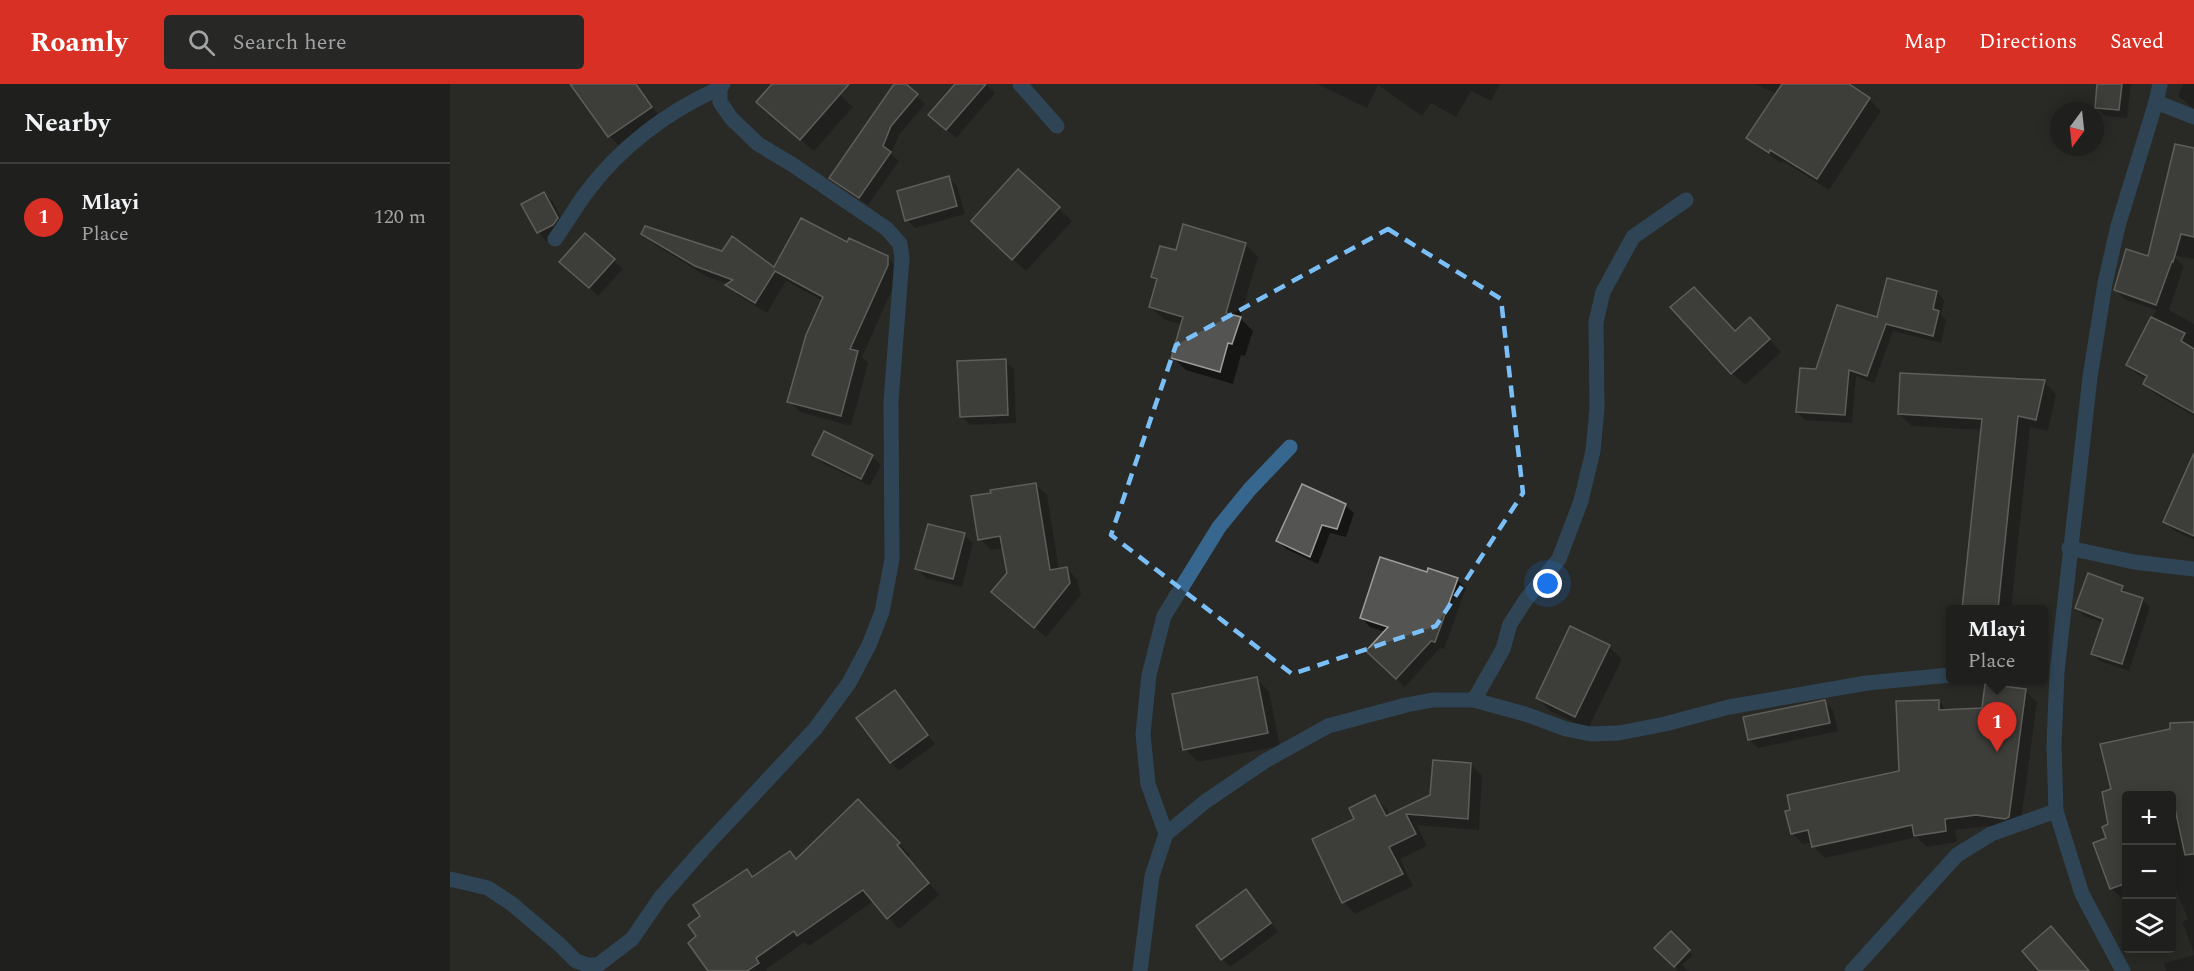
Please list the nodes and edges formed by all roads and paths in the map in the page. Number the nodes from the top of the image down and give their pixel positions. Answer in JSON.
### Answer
{"nodes":[{"id":1,"x":1020,"y":84,"type":"edge"},
{"id":2,"x":2160,"y":84,"type":"edge"},
{"id":3,"x":721,"y":86,"type":"edge"},
{"id":4,"x":2156,"y":102,"type":"junction"},
{"id":5,"x":2194,"y":117,"type":"edge"},
{"id":6,"x":1057,"y":126,"type":"dead end"},
{"id":7,"x":1686,"y":200,"type":"dead end"},
{"id":8,"x":555,"y":239,"type":"dead end"},
{"id":9,"x":1290,"y":447,"type":"dead end"},
{"id":10,"x":2069,"y":548,"type":"junction"},
{"id":11,"x":2194,"y":569,"type":"edge"},
{"id":12,"x":2050,"y":672,"type":"edge"},
{"id":13,"x":1946,"y":675,"type":"edge"},
{"id":14,"x":1474,"y":700,"type":"junction"},
{"id":15,"x":2056,"y":811,"type":"junction"},
{"id":16,"x":1166,"y":834,"type":"junction"},
{"id":17,"x":450,"y":879,"type":"edge"},
{"id":18,"x":1140,"y":971,"type":"edge"},
{"id":19,"x":1852,"y":971,"type":"edge"},
{"id":20,"x":2122,"y":971,"type":"edge"}],
"edges":[{"from":1,"to":6,"type":"street"},
{"from":2,"to":4,"type":"street"},
{"from":3,"to":8,"type":"street"},
{"from":3,"to":17,"type":"street"},
{"from":4,"to":5,"type":"street"},
{"from":4,"to":10,"type":"street"},
{"from":7,"to":14,"type":"street"},
{"from":9,"to":16,"type":"street"},
{"from":10,"to":11,"type":"street"},
{"from":10,"to":12,"type":"street"},
{"from":12,"to":15,"type":"street"},
{"from":13,"to":14,"type":"street"},
{"from":14,"to":16,"type":"street"},
{"from":15,"to":19,"type":"street"},
{"from":15,"to":20,"type":"street"},
{"from":16,"to":18,"type":"street"}]}
